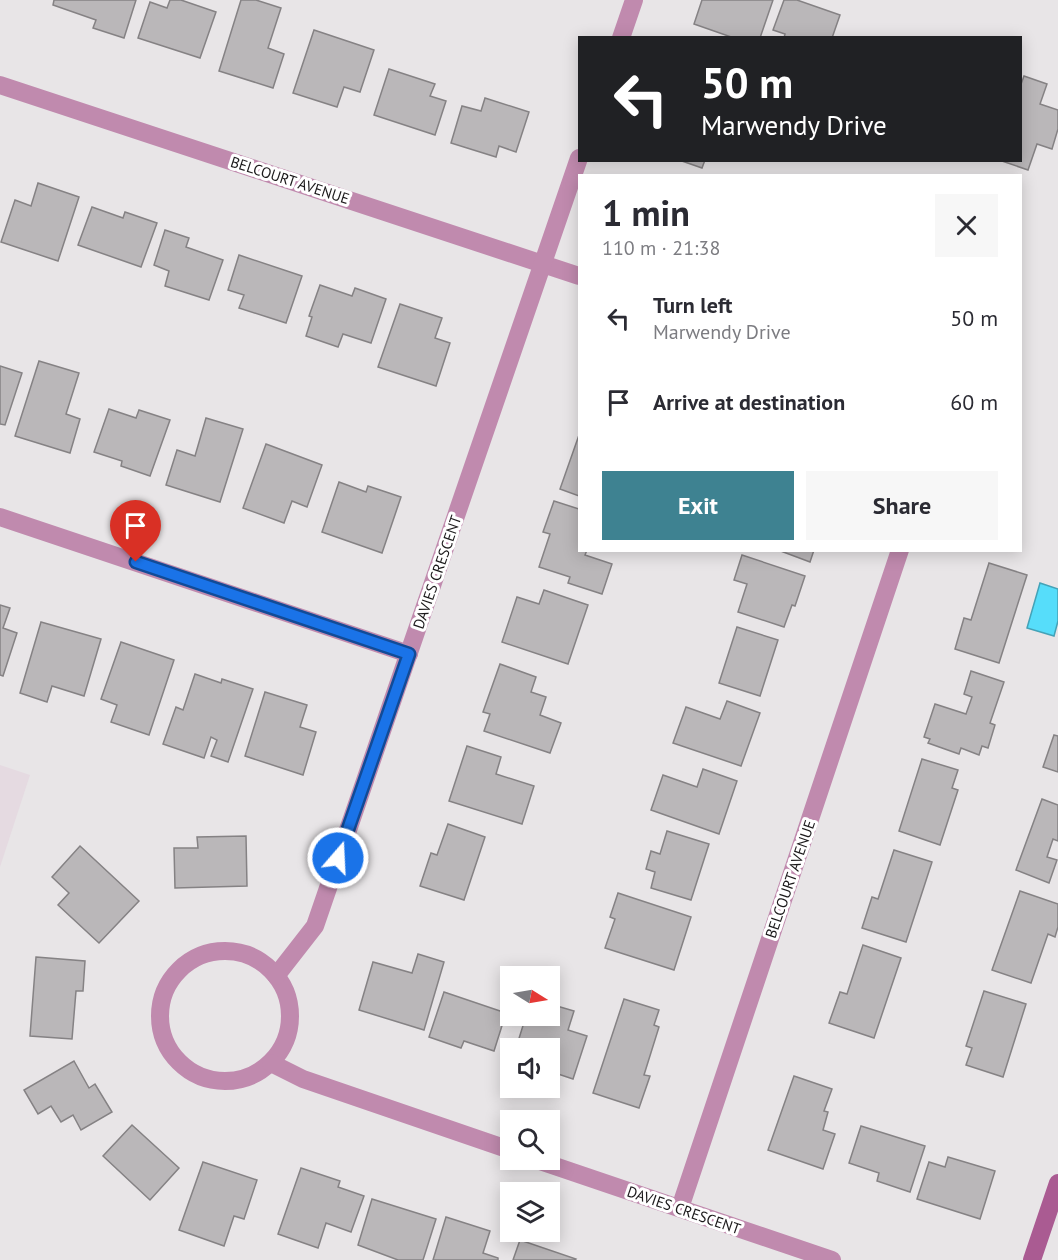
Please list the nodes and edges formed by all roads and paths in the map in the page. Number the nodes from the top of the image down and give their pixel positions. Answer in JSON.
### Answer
{"nodes":[{"id":1,"x":634,"y":0,"type":"edge"},
{"id":2,"x":622,"y":36,"type":"edge"},
{"id":3,"x":0,"y":86,"type":"edge"},
{"id":4,"x":578,"y":161,"type":"edge"},
{"id":5,"x":543,"y":264,"type":"junction"},
{"id":6,"x":578,"y":276,"type":"edge"},
{"id":7,"x":0,"y":517,"type":"edge"},
{"id":8,"x":899,"y":552,"type":"edge"},
{"id":9,"x":409,"y":654,"type":"junction"},
{"id":10,"x":276,"y":976,"type":"junction"},
{"id":11,"x":271,"y":1063,"type":"junction"},
{"id":12,"x":500,"y":1147,"type":"edge"},
{"id":13,"x":560,"y":1168,"type":"edge"},
{"id":14,"x":1058,"y":1183,"type":"edge"},
{"id":15,"x":680,"y":1208,"type":"junction"},
{"id":16,"x":832,"y":1260,"type":"edge"},
{"id":17,"x":1032,"y":1260,"type":"edge"}],
"edges":[{"from":1,"to":2,"type":"street"},
{"from":3,"to":5,"type":"street","name":"BELCOURT AVENUE"},
{"from":4,"to":5,"type":"street","name":"DAVIES CRESCENT"},
{"from":5,"to":6,"type":"street","name":"BELCOURT AVENUE"},
{"from":5,"to":9,"type":"street","name":"DAVIES CRESCENT"},
{"from":7,"to":9,"type":"street"},
{"from":8,"to":15,"type":"street","name":"BELCOURT AVENUE"},
{"from":9,"to":10,"type":"street","name":"DAVIES CRESCENT"},
{"from":10,"to":11,"type":"street"},
{"from":10,"to":11,"type":"street"},
{"from":11,"to":12,"type":"street"},
{"from":13,"to":15,"type":"street","name":"DAVIES CRESCENT"},
{"from":14,"to":17,"type":"street"},
{"from":15,"to":16,"type":"street","name":"DAVIES CRESCENT"}]}
